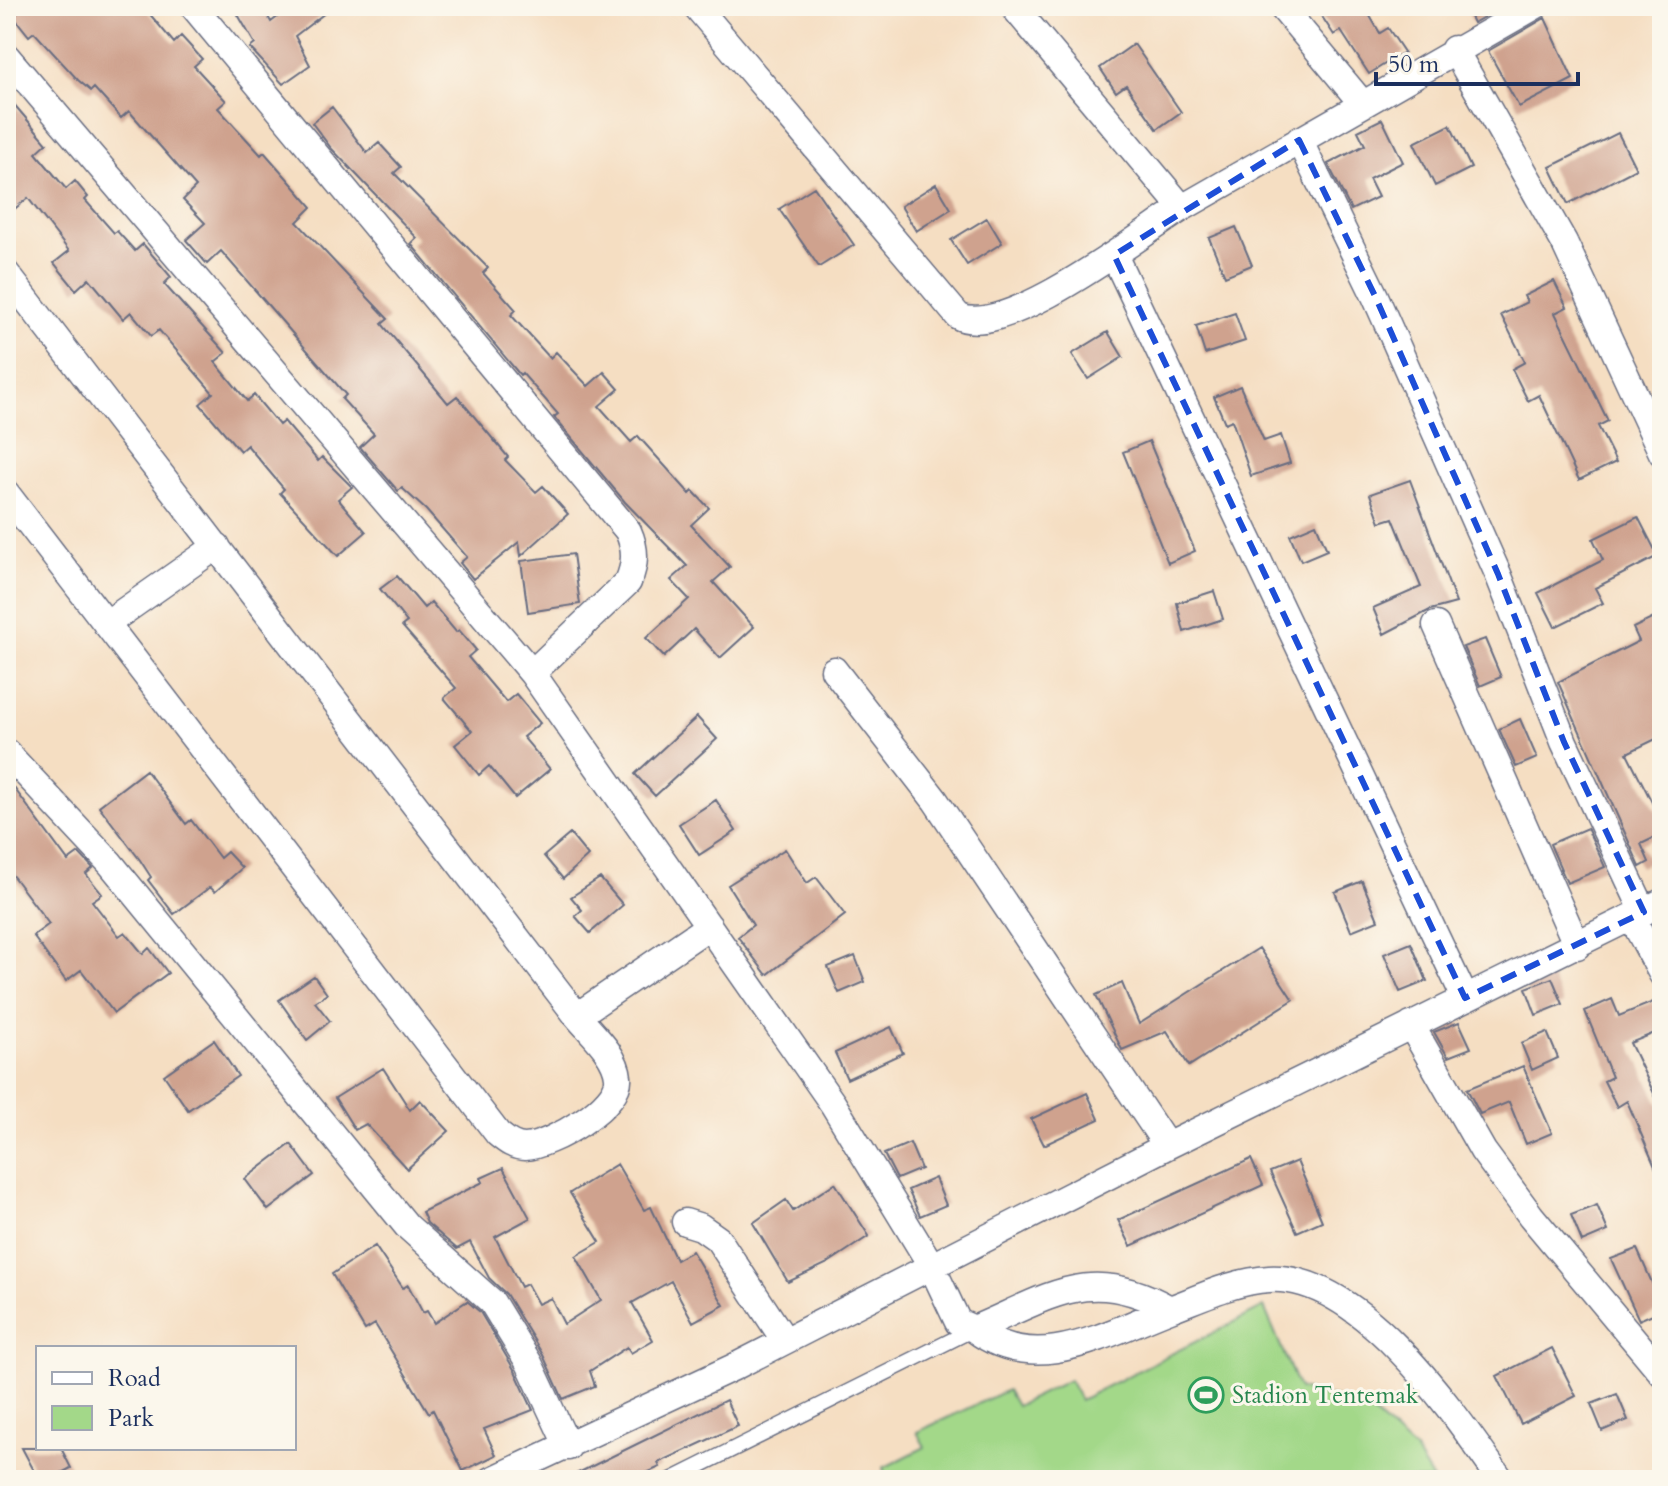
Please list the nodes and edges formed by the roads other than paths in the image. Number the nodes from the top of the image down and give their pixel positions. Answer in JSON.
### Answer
{"nodes":[{"id":1,"x":193,"y":6,"type":"edge"},
{"id":2,"x":696,"y":6,"type":"edge"},
{"id":3,"x":1013,"y":6,"type":"edge"},
{"id":4,"x":1281,"y":6,"type":"edge"},
{"id":5,"x":1530,"y":7,"type":"edge"},
{"id":6,"x":1454,"y":49,"type":"junction"},
{"id":7,"x":6,"y":56,"type":"edge"},
{"id":8,"x":1361,"y":102,"type":"junction"},
{"id":9,"x":1299,"y":140,"type":"junction"},
{"id":10,"x":1182,"y":208,"type":"junction"},
{"id":11,"x":1114,"y":255,"type":"junction"},
{"id":12,"x":6,"y":273,"type":"edge"},
{"id":13,"x":1662,"y":453,"type":"edge"},
{"id":14,"x":6,"y":493,"type":"edge"},
{"id":15,"x":217,"y":546,"type":"junction"},
{"id":16,"x":106,"y":624,"type":"junction"},
{"id":17,"x":1436,"y":625,"type":"dead end"},
{"id":18,"x":834,"y":670,"type":"dead end"},
{"id":19,"x":532,"y":673,"type":"junction"},
{"id":20,"x":6,"y":752,"type":"edge"},
{"id":21,"x":1646,"y":911,"type":"edge"},
{"id":22,"x":709,"y":926,"type":"junction"},
{"id":23,"x":1577,"y":946,"type":"junction"},
{"id":24,"x":1662,"y":974,"type":"edge"},
{"id":25,"x":1465,"y":998,"type":"junction"},
{"id":26,"x":577,"y":1016,"type":"junction"},
{"id":27,"x":1411,"y":1025,"type":"junction"},
{"id":28,"x":1167,"y":1146,"type":"junction"},
{"id":29,"x":685,"y":1222,"type":"dead end"},
{"id":30,"x":931,"y":1265,"type":"junction"},
{"id":31,"x":1170,"y":1309,"type":"junction"},
{"id":32,"x":974,"y":1329,"type":"junction"},
{"id":33,"x":785,"y":1341,"type":"junction"},
{"id":34,"x":1662,"y":1373,"type":"edge"},
{"id":35,"x":568,"y":1447,"type":"junction"},
{"id":36,"x":492,"y":1480,"type":"edge"},
{"id":37,"x":671,"y":1480,"type":"edge"},
{"id":38,"x":1501,"y":1480,"type":"edge"}],
"edges":[{"from":1,"to":19,"type":"street"},
{"from":2,"to":11,"type":"street"},
{"from":3,"to":10,"type":"street"},
{"from":4,"to":8,"type":"street"},
{"from":5,"to":6,"type":"street"},
{"from":6,"to":8,"type":"street"},
{"from":6,"to":13,"type":"street"},
{"from":7,"to":19,"type":"street"},
{"from":8,"to":9,"type":"street"},
{"from":9,"to":10,"type":"street"},
{"from":9,"to":21,"type":"street"},
{"from":10,"to":11,"type":"street"},
{"from":11,"to":25,"type":"street"},
{"from":12,"to":15,"type":"street"},
{"from":14,"to":16,"type":"street"},
{"from":15,"to":16,"type":"street"},
{"from":15,"to":26,"type":"street"},
{"from":16,"to":26,"type":"street"},
{"from":17,"to":23,"type":"street"},
{"from":18,"to":28,"type":"street"},
{"from":19,"to":22,"type":"street"},
{"from":20,"to":35,"type":"street"},
{"from":21,"to":23,"type":"street"},
{"from":21,"to":24,"type":"street"},
{"from":22,"to":26,"type":"street"},
{"from":22,"to":30,"type":"street"},
{"from":23,"to":25,"type":"street"},
{"from":25,"to":27,"type":"street"},
{"from":27,"to":28,"type":"street"},
{"from":27,"to":34,"type":"street"},
{"from":28,"to":30,"type":"street"},
{"from":29,"to":33,"type":"street"},
{"from":30,"to":32,"type":"street"},
{"from":30,"to":33,"type":"street"},
{"from":31,"to":32,"type":"street"},
{"from":31,"to":32,"type":"street"},
{"from":31,"to":38,"type":"street"},
{"from":32,"to":37,"type":"lane"},
{"from":33,"to":35,"type":"street"},
{"from":35,"to":36,"type":"street"}]}
